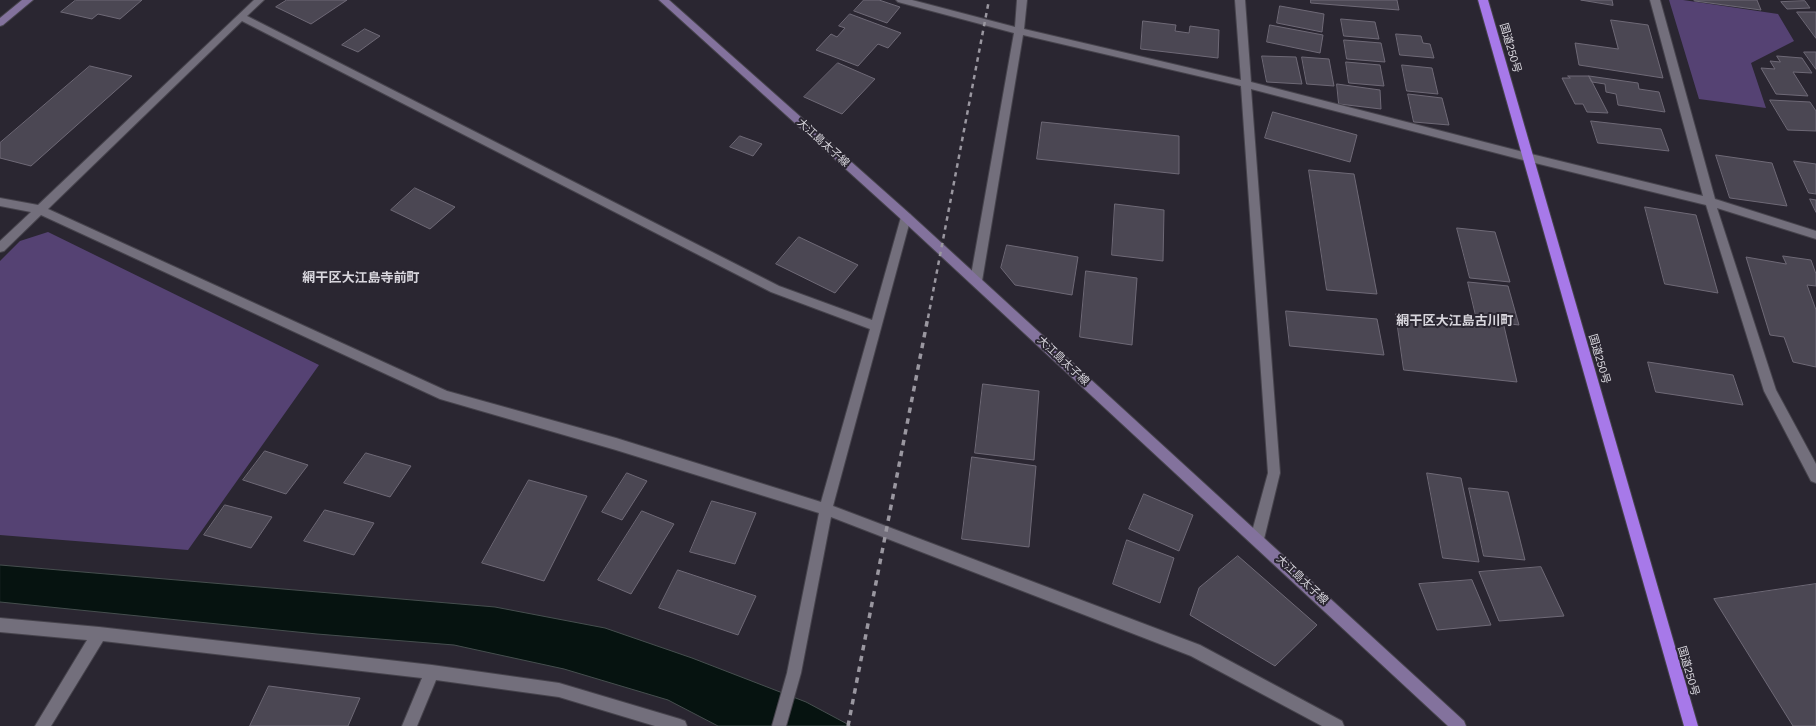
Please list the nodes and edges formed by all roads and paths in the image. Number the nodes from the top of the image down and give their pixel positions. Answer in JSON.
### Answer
{"nodes":[{"id":1,"x":28,"y":0,"type":"edge"},
{"id":2,"x":259,"y":0,"type":"edge"},
{"id":3,"x":664,"y":0,"type":"edge"},
{"id":4,"x":902,"y":0,"type":"edge"},
{"id":5,"x":1022,"y":0,"type":"edge"},
{"id":6,"x":1240,"y":0,"type":"edge"},
{"id":7,"x":1482,"y":0,"type":"edge"},
{"id":8,"x":1656,"y":0,"type":"edge"},
{"id":9,"x":241,"y":17,"type":"junction"},
{"id":10,"x":0,"y":23,"type":"edge"},
{"id":11,"x":1019,"y":31,"type":"junction"},
{"id":12,"x":1245,"y":84,"type":"junction"},
{"id":13,"x":1527,"y":157,"type":"junction"},
{"id":14,"x":0,"y":202,"type":"edge"},
{"id":15,"x":1710,"y":202,"type":"junction"},
{"id":16,"x":41,"y":210,"type":"junction"},
{"id":17,"x":906,"y":217,"type":"junction"},
{"id":18,"x":1816,"y":235,"type":"edge"},
{"id":19,"x":0,"y":248,"type":"edge"},
{"id":20,"x":976,"y":281,"type":"junction"},
{"id":21,"x":875,"y":326,"type":"junction"},
{"id":22,"x":1816,"y":477,"type":"edge"},
{"id":23,"x":826,"y":509,"type":"junction"},
{"id":24,"x":1257,"y":539,"type":"junction"},
{"id":25,"x":0,"y":625,"type":"edge"},
{"id":26,"x":99,"y":634,"type":"junction"},
{"id":27,"x":432,"y":672,"type":"junction"},
{"id":28,"x":42,"y":726,"type":"edge"},
{"id":29,"x":409,"y":726,"type":"edge"},
{"id":30,"x":680,"y":726,"type":"edge"},
{"id":31,"x":779,"y":726,"type":"edge"},
{"id":32,"x":1337,"y":726,"type":"edge"},
{"id":33,"x":1459,"y":726,"type":"edge"},
{"id":34,"x":1691,"y":726,"type":"edge"}],
"edges":[{"from":1,"to":10,"type":"main road"},
{"from":2,"to":9,"type":"street"},
{"from":3,"to":17,"type":"main road","name":"大江島太子線"},
{"from":4,"to":11,"type":"street"},
{"from":5,"to":11,"type":"street"},
{"from":6,"to":12,"type":"street"},
{"from":7,"to":13,"type":"highway","name":"国道250号"},
{"from":8,"to":15,"type":"street"},
{"from":9,"to":16,"type":"street"},
{"from":9,"to":21,"type":"street"},
{"from":11,"to":12,"type":"street"},
{"from":11,"to":20,"type":"street"},
{"from":12,"to":13,"type":"street"},
{"from":12,"to":24,"type":"street"},
{"from":13,"to":15,"type":"street"},
{"from":13,"to":34,"type":"highway","name":"国道250号"},
{"from":14,"to":16,"type":"street"},
{"from":15,"to":18,"type":"street"},
{"from":15,"to":22,"type":"street"},
{"from":16,"to":19,"type":"street"},
{"from":16,"to":23,"type":"street"},
{"from":17,"to":20,"type":"main road","name":"大江島太子線"},
{"from":17,"to":21,"type":"street"},
{"from":20,"to":24,"type":"main road","name":"大江島太子線"},
{"from":21,"to":23,"type":"street"},
{"from":23,"to":31,"type":"street"},
{"from":23,"to":32,"type":"street"},
{"from":24,"to":33,"type":"main road","name":"大江島太子線"},
{"from":25,"to":26,"type":"street"},
{"from":26,"to":27,"type":"street"},
{"from":26,"to":28,"type":"street"},
{"from":27,"to":29,"type":"street"},
{"from":27,"to":30,"type":"street"}]}
